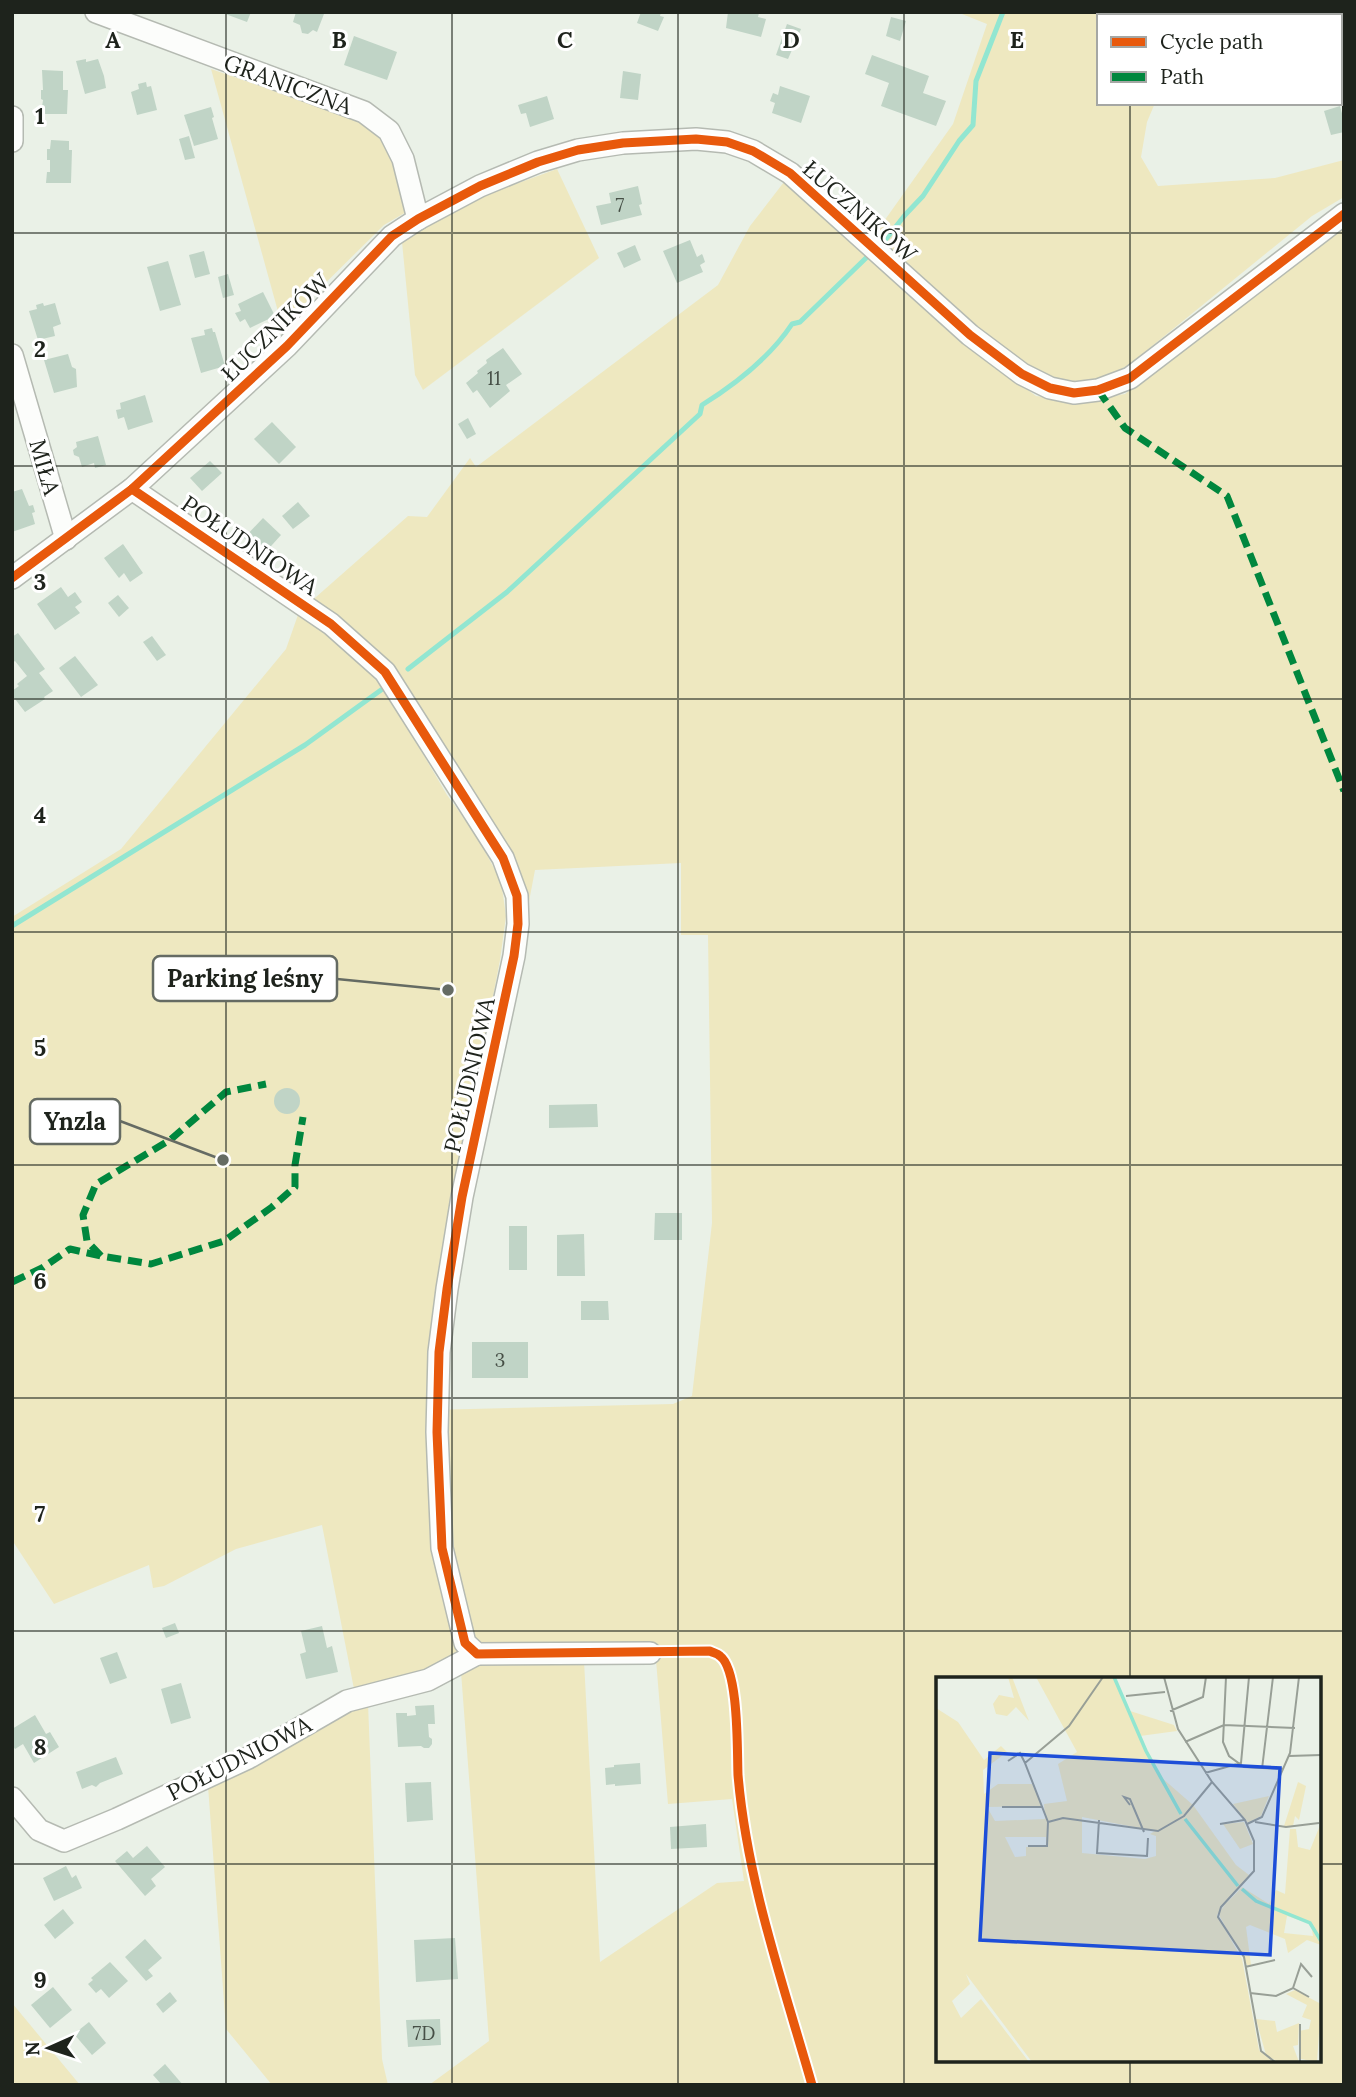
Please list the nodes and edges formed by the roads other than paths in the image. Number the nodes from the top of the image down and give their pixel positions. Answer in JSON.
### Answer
{"nodes":[{"id":1,"x":96,"y":12,"type":"edge"},
{"id":2,"x":12,"y":117,"type":"edge"},
{"id":3,"x":12,"y":129,"type":"edge"},
{"id":4,"x":12,"y":141,"type":"edge"},
{"id":5,"x":1344,"y":214,"type":"edge"},
{"id":6,"x":418,"y":219,"type":"junction"},
{"id":7,"x":12,"y":355,"type":"edge"},
{"id":8,"x":132,"y":488,"type":"junction"},
{"id":9,"x":66,"y":538,"type":"junction"},
{"id":10,"x":12,"y":578,"type":"edge"},
{"id":11,"x":650,"y":1653,"type":"dead end"},
{"id":12,"x":477,"y":1654,"type":"junction"},
{"id":13,"x":12,"y":1798,"type":"edge"}],
"edges":[{"from":1,"to":6,"type":"street","name":"GRANICZNA"},
{"from":2,"to":3,"type":"street"},
{"from":3,"to":4,"type":"street"},
{"from":5,"to":6,"type":"street","name":"ŁUCZNIKÓW"},
{"from":6,"to":8,"type":"street","name":"ŁUCZNIKÓW"},
{"from":7,"to":9,"type":"street","name":"MIŁA"},
{"from":8,"to":9,"type":"street","name":"ŁUCZNIKÓW"},
{"from":8,"to":12,"type":"street","name":"POŁUDNIOWA"},
{"from":9,"to":10,"type":"street","name":"ŁUCZNIKÓW"},
{"from":11,"to":12,"type":"street","name":"POŁUDNIOWA"},
{"from":12,"to":13,"type":"street","name":"POŁUDNIOWA"}]}
